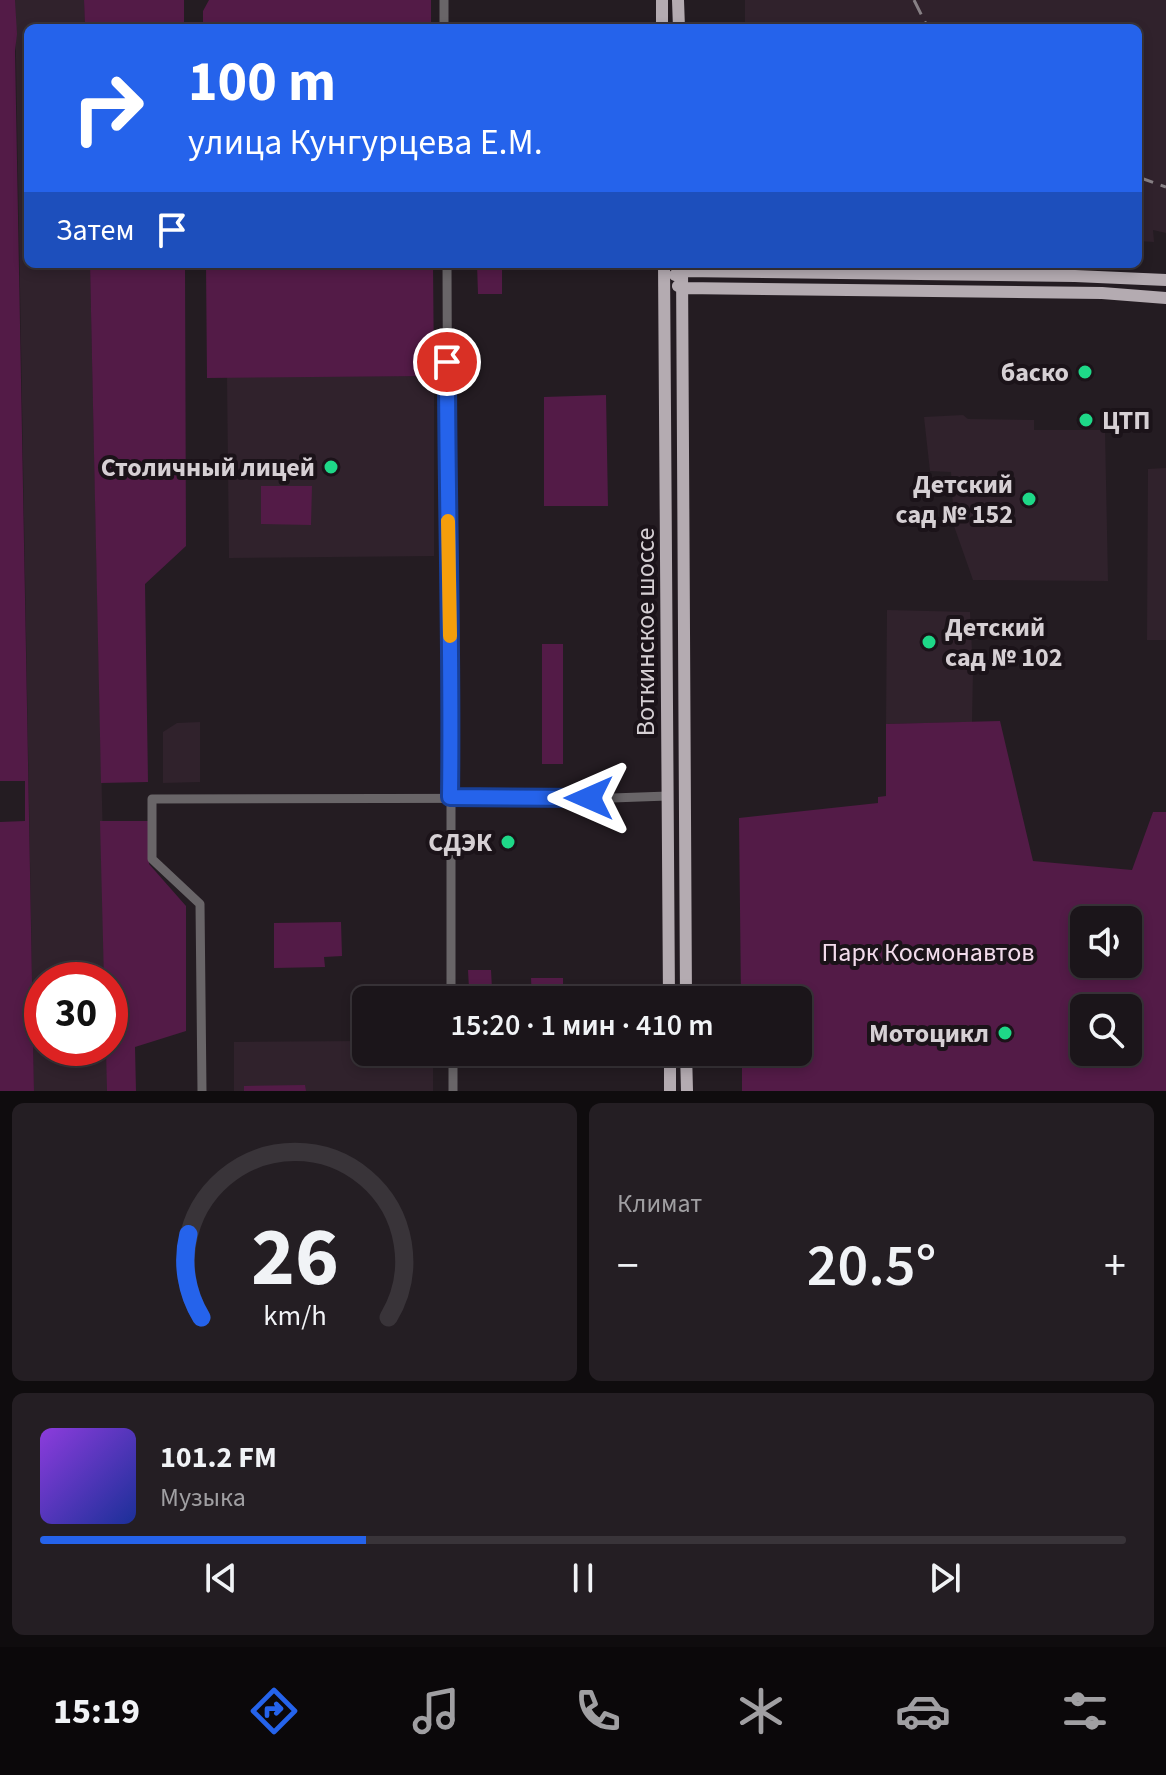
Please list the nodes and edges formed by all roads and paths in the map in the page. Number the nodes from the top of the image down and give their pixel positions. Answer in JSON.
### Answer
{"nodes":[{"id":1,"x":444,"y":0,"type":"edge"},
{"id":2,"x":662,"y":0,"type":"edge"},
{"id":3,"x":678,"y":0,"type":"edge"},
{"id":4,"x":444,"y":24,"type":"edge"},
{"id":5,"x":662,"y":24,"type":"edge"},
{"id":6,"x":679,"y":24,"type":"edge"},
{"id":7,"x":447,"y":268,"type":"edge"},
{"id":8,"x":664,"y":268,"type":"edge"},
{"id":9,"x":682,"y":268,"type":"edge"},
{"id":10,"x":1075,"y":276,"type":"junction"},
{"id":11,"x":664,"y":279,"type":"junction"},
{"id":12,"x":1166,"y":280,"type":"edge"},
{"id":13,"x":682,"y":288,"type":"junction"},
{"id":14,"x":1074,"y":293,"type":"junction"},
{"id":15,"x":1166,"y":298,"type":"edge"},
{"id":16,"x":668,"y":796,"type":"junction"},
{"id":17,"x":450,"y":797,"type":"junction"},
{"id":18,"x":451,"y":986,"type":"edge"},
{"id":19,"x":669,"y":986,"type":"edge"},
{"id":20,"x":686,"y":986,"type":"edge"},
{"id":21,"x":453,"y":1066,"type":"edge"},
{"id":22,"x":670,"y":1066,"type":"edge"},
{"id":23,"x":686,"y":1066,"type":"edge"},
{"id":24,"x":202,"y":1091,"type":"edge"},
{"id":25,"x":453,"y":1091,"type":"edge"},
{"id":26,"x":670,"y":1091,"type":"edge"},
{"id":27,"x":687,"y":1091,"type":"edge"}],
"edges":[{"from":1,"to":4,"type":"street"},
{"from":2,"to":5,"type":"main road"},
{"from":3,"to":6,"type":"main road"},
{"from":7,"to":17,"type":"street"},
{"from":8,"to":11,"type":"main road","name":"Воткинское шоссе"},
{"from":9,"to":10,"type":"main road"},
{"from":9,"to":11,"type":"main road"},
{"from":9,"to":13,"type":"main road","name":"Воткинское шоссе"},
{"from":10,"to":12,"type":"main road"},
{"from":10,"to":14,"type":"main road"},
{"from":11,"to":13,"type":"main road"},
{"from":11,"to":16,"type":"main road","name":"Воткинское шоссе"},
{"from":13,"to":14,"type":"main road"},
{"from":13,"to":20,"type":"main road","name":"Воткинское шоссе"},
{"from":14,"to":15,"type":"main road"},
{"from":16,"to":17,"type":"street"},
{"from":16,"to":19,"type":"main road","name":"Воткинское шоссе"},
{"from":17,"to":18,"type":"street"},
{"from":17,"to":24,"type":"street"},
{"from":21,"to":25,"type":"street"},
{"from":22,"to":26,"type":"main road"},
{"from":23,"to":27,"type":"main road"}]}
